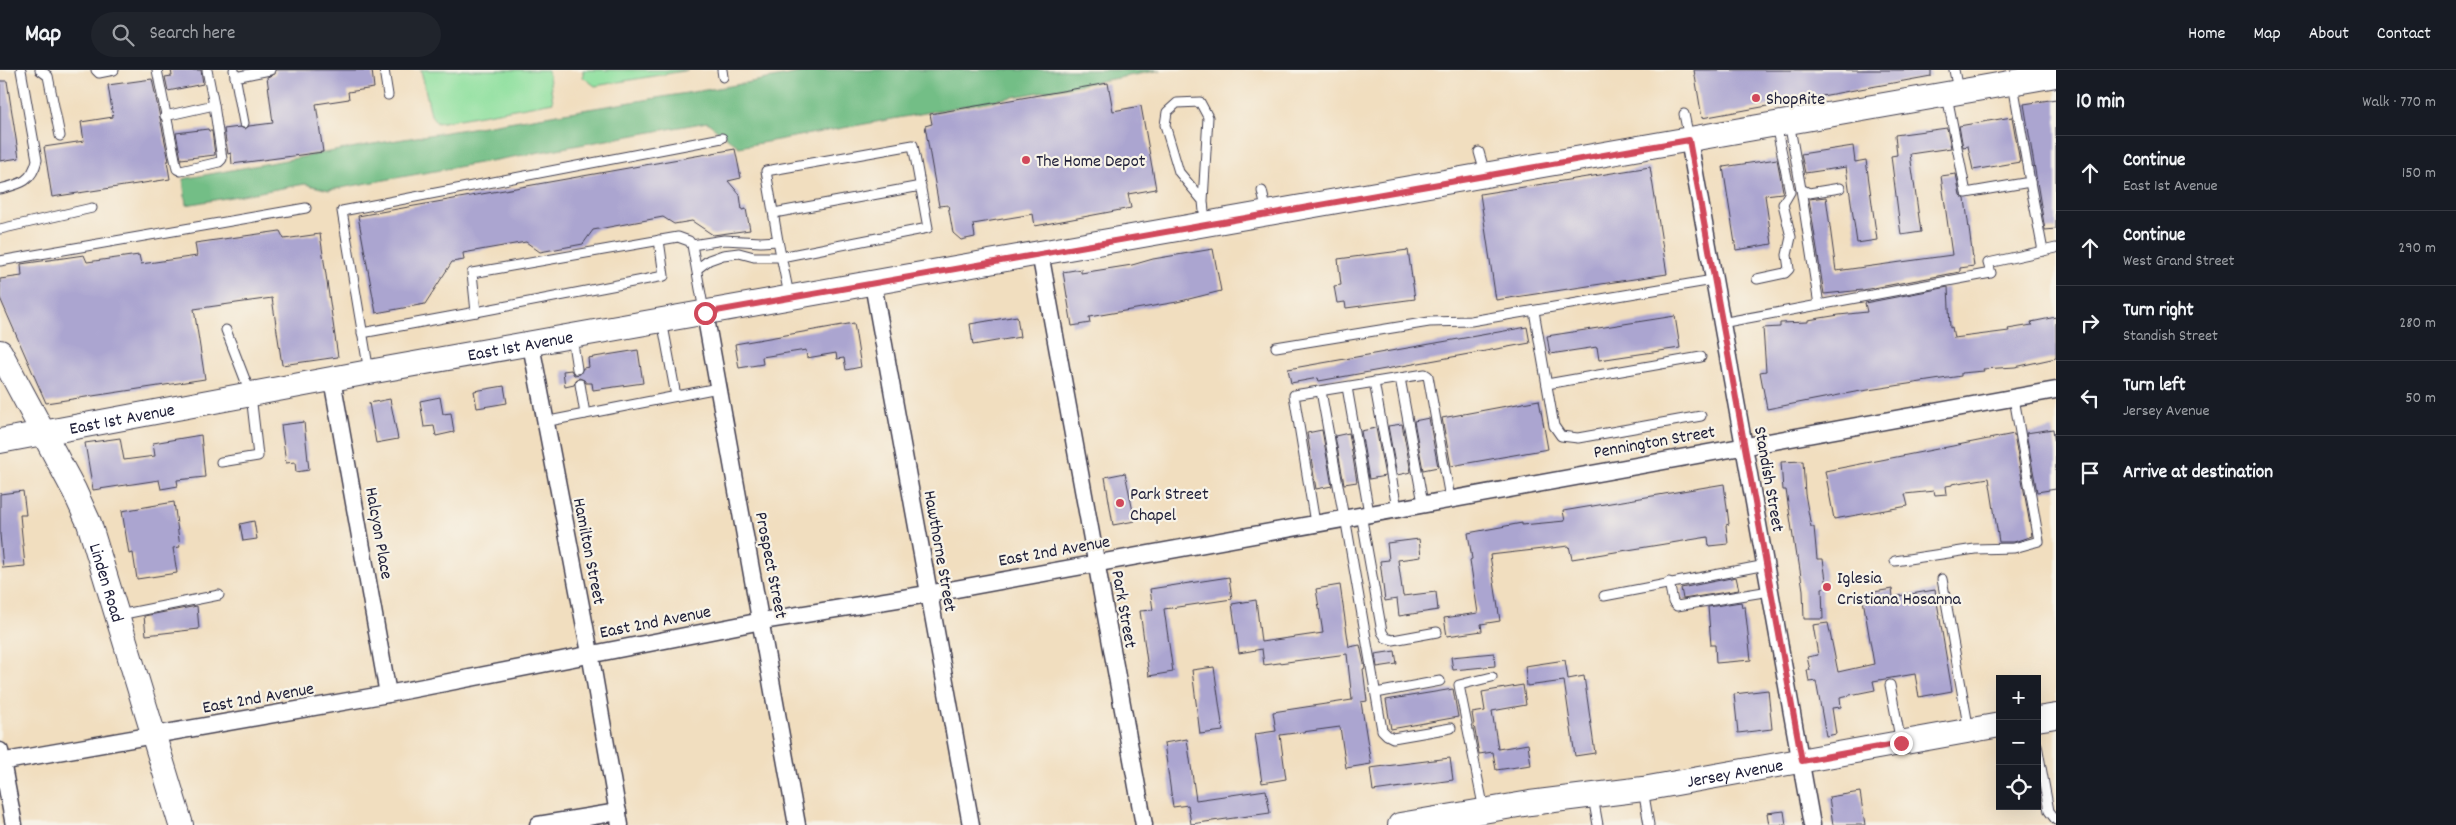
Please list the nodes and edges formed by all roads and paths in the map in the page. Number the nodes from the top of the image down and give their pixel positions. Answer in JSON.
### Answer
{"nodes":[{"id":1,"x":21,"y":70,"type":"edge"},
{"id":2,"x":40,"y":70,"type":"edge"},
{"id":3,"x":96,"y":70,"type":"edge"},
{"id":4,"x":114,"y":70,"type":"edge"},
{"id":5,"x":157,"y":70,"type":"edge"},
{"id":6,"x":207,"y":70,"type":"edge"},
{"id":7,"x":270,"y":70,"type":"edge"},
{"id":8,"x":384,"y":70,"type":"edge"},
{"id":9,"x":1954,"y":70,"type":"edge"},
{"id":10,"x":51,"y":73,"type":"edge"},
{"id":11,"x":235,"y":74,"type":"edge"},
{"id":12,"x":2056,"y":75,"type":"edge"},
{"id":13,"x":2013,"y":83,"type":"junction"},
{"id":14,"x":1952,"y":94,"type":"junction"},
{"id":15,"x":388,"y":95,"type":"dead end"},
{"id":16,"x":214,"y":105,"type":"junction"},
{"id":17,"x":1684,"y":114,"type":"dead end"},
{"id":18,"x":165,"y":116,"type":"junction"},
{"id":19,"x":244,"y":123,"type":"dead end"},
{"id":20,"x":1783,"y":124,"type":"junction"},
{"id":21,"x":60,"y":136,"type":"dead end"},
{"id":22,"x":722,"y":138,"type":"dead end"},
{"id":23,"x":1689,"y":140,"type":"junction"},
{"id":24,"x":1480,"y":152,"type":"dead end"},
{"id":25,"x":1486,"y":175,"type":"junction"},
{"id":26,"x":2030,"y":182,"type":"junction"},
{"id":27,"x":921,"y":186,"type":"junction"},
{"id":28,"x":1840,"y":188,"type":"dead end"},
{"id":29,"x":0,"y":189,"type":"edge"},
{"id":30,"x":1801,"y":189,"type":"junction"},
{"id":31,"x":1203,"y":201,"type":"junction"},
{"id":32,"x":92,"y":208,"type":"dead end"},
{"id":33,"x":306,"y":208,"type":"dead end"},
{"id":34,"x":774,"y":213,"type":"junction"},
{"id":35,"x":1205,"y":225,"type":"junction"},
{"id":36,"x":0,"y":229,"type":"edge"},
{"id":37,"x":659,"y":240,"type":"junction"},
{"id":38,"x":778,"y":241,"type":"junction"},
{"id":39,"x":692,"y":245,"type":"junction"},
{"id":40,"x":2056,"y":248,"type":"edge"},
{"id":41,"x":2043,"y":251,"type":"junction"},
{"id":42,"x":1040,"y":253,"type":"junction"},
{"id":43,"x":781,"y":257,"type":"junction"},
{"id":44,"x":0,"y":261,"type":"edge"},
{"id":45,"x":697,"y":269,"type":"junction"},
{"id":46,"x":1757,"y":279,"type":"dead end"},
{"id":47,"x":1713,"y":280,"type":"junction"},
{"id":48,"x":873,"y":284,"type":"junction"},
{"id":49,"x":789,"y":298,"type":"junction"},
{"id":50,"x":1820,"y":305,"type":"junction"},
{"id":51,"x":1534,"y":311,"type":"junction"},
{"id":52,"x":476,"y":312,"type":"junction"},
{"id":53,"x":705,"y":313,"type":"junction"},
{"id":54,"x":662,"y":320,"type":"junction"},
{"id":55,"x":1721,"y":323,"type":"junction"},
{"id":56,"x":226,"y":330,"type":"dead end"},
{"id":57,"x":362,"y":333,"type":"junction"},
{"id":58,"x":572,"y":337,"type":"junction"},
{"id":59,"x":531,"y":345,"type":"junction"},
{"id":60,"x":1276,"y":347,"type":"dead end"},
{"id":61,"x":0,"y":352,"type":"edge"},
{"id":62,"x":1701,"y":357,"type":"dead end"},
{"id":63,"x":577,"y":369,"type":"dead end"},
{"id":64,"x":368,"y":372,"type":"junction"},
{"id":65,"x":1400,"y":378,"type":"junction"},
{"id":66,"x":332,"y":379,"type":"junction"},
{"id":67,"x":1374,"y":382,"type":"junction"},
{"id":68,"x":580,"y":384,"type":"dead end"},
{"id":69,"x":1547,"y":384,"type":"junction"},
{"id":70,"x":1347,"y":387,"type":"junction"},
{"id":71,"x":718,"y":388,"type":"junction"},
{"id":72,"x":2056,"y":390,"type":"edge"},
{"id":73,"x":1321,"y":391,"type":"junction"},
{"id":74,"x":251,"y":395,"type":"junction"},
{"id":75,"x":676,"y":396,"type":"junction"},
{"id":76,"x":2014,"y":398,"type":"junction"},
{"id":77,"x":585,"y":414,"type":"junction"},
{"id":78,"x":1701,"y":416,"type":"dead end"},
{"id":79,"x":544,"y":422,"type":"junction"},
{"id":80,"x":43,"y":434,"type":"junction"},
{"id":81,"x":0,"y":441,"type":"edge"},
{"id":82,"x":1744,"y":445,"type":"junction"},
{"id":83,"x":221,"y":462,"type":"dead end"},
{"id":84,"x":1450,"y":498,"type":"junction"},
{"id":85,"x":1423,"y":503,"type":"junction"},
{"id":86,"x":1397,"y":508,"type":"junction"},
{"id":87,"x":1355,"y":516,"type":"junction"},
{"id":88,"x":1317,"y":522,"type":"junction"},
{"id":89,"x":1895,"y":562,"type":"dead end"},
{"id":90,"x":1096,"y":563,"type":"junction"},
{"id":91,"x":1766,"y":565,"type":"junction"},
{"id":92,"x":1942,"y":579,"type":"dead end"},
{"id":93,"x":1669,"y":582,"type":"junction"},
{"id":94,"x":1770,"y":591,"type":"junction"},
{"id":95,"x":928,"y":594,"type":"junction"},
{"id":96,"x":219,"y":595,"type":"dead end"},
{"id":97,"x":1604,"y":596,"type":"dead end"},
{"id":98,"x":118,"y":615,"type":"junction"},
{"id":99,"x":762,"y":621,"type":"junction"},
{"id":100,"x":1436,"y":632,"type":"dead end"},
{"id":101,"x":590,"y":653,"type":"junction"},
{"id":102,"x":1492,"y":677,"type":"dead end"},
{"id":103,"x":1440,"y":681,"type":"dead end"},
{"id":104,"x":1890,"y":685,"type":"dead end"},
{"id":105,"x":1376,"y":693,"type":"junction"},
{"id":106,"x":388,"y":694,"type":"junction"},
{"id":107,"x":2056,"y":716,"type":"edge"},
{"id":108,"x":2041,"y":718,"type":"edge"},
{"id":109,"x":1996,"y":727,"type":"edge"},
{"id":110,"x":1451,"y":728,"type":"dead end"},
{"id":111,"x":1969,"y":731,"type":"junction"},
{"id":112,"x":154,"y":735,"type":"junction"},
{"id":113,"x":1901,"y":743,"type":"junction"},
{"id":114,"x":1,"y":759,"type":"edge"},
{"id":115,"x":1802,"y":761,"type":"junction"},
{"id":116,"x":2041,"y":765,"type":"edge"},
{"id":117,"x":1644,"y":789,"type":"junction"},
{"id":118,"x":1593,"y":796,"type":"junction"},
{"id":119,"x":1484,"y":810,"type":"junction"},
{"id":120,"x":619,"y":818,"type":"edge"},
{"id":121,"x":2056,"y":820,"type":"edge"},
{"id":122,"x":14,"y":825,"type":"edge"},
{"id":123,"x":181,"y":825,"type":"edge"},
{"id":124,"x":538,"y":825,"type":"edge"},
{"id":125,"x":798,"y":825,"type":"edge"},
{"id":126,"x":971,"y":825,"type":"edge"},
{"id":127,"x":1144,"y":825,"type":"edge"},
{"id":128,"x":1400,"y":825,"type":"edge"},
{"id":129,"x":1598,"y":825,"type":"edge"},
{"id":130,"x":1649,"y":825,"type":"edge"},
{"id":131,"x":1812,"y":825,"type":"edge"}],
"edges":[{"from":1,"to":29,"type":"lane"},
{"from":2,"to":10,"type":"lane"},
{"from":3,"to":4,"type":"lane"},
{"from":5,"to":18,"type":"lane"},
{"from":6,"to":16,"type":"lane"},
{"from":7,"to":11,"type":"lane"},
{"from":8,"to":15,"type":"lane"},
{"from":9,"to":14,"type":"lane"},
{"from":10,"to":21,"type":"lane"},
{"from":11,"to":19,"type":"lane"},
{"from":12,"to":13,"type":"street","name":"East 1st Avenue"},
{"from":13,"to":14,"type":"street","name":"East 1st Avenue"},
{"from":13,"to":26,"type":"lane"},
{"from":14,"to":20,"type":"street","name":"East 1st Avenue"},
{"from":14,"to":26,"type":"lane"},
{"from":16,"to":18,"type":"lane"},
{"from":16,"to":18,"type":"lane"},
{"from":17,"to":23,"type":"lane"},
{"from":20,"to":23,"type":"street","name":"East 1st Avenue"},
{"from":20,"to":30,"type":"lane"},
{"from":20,"to":46,"type":"lane"},
{"from":22,"to":57,"type":"lane"},
{"from":23,"to":25,"type":"street","name":"East 1st Avenue"},
{"from":23,"to":47,"type":"street","name":"Standish Street"},
{"from":24,"to":25,"type":"lane"},
{"from":25,"to":35,"type":"street","name":"East 1st Avenue"},
{"from":26,"to":41,"type":"lane"},
{"from":27,"to":34,"type":"lane"},
{"from":27,"to":34,"type":"lane"},
{"from":27,"to":43,"type":"lane"},
{"from":28,"to":30,"type":"lane"},
{"from":30,"to":50,"type":"lane"},
{"from":31,"to":31,"type":"lane"},
{"from":31,"to":35,"type":"lane"},
{"from":32,"to":36,"type":"lane"},
{"from":33,"to":44,"type":"lane"},
{"from":34,"to":38,"type":"lane"},
{"from":35,"to":42,"type":"street","name":"East 1st Avenue"},
{"from":37,"to":39,"type":"lane"},
{"from":37,"to":52,"type":"lane"},
{"from":37,"to":52,"type":"lane"},
{"from":38,"to":39,"type":"lane"},
{"from":38,"to":43,"type":"lane"},
{"from":39,"to":45,"type":"lane"},
{"from":40,"to":41,"type":"lane"},
{"from":41,"to":50,"type":"lane"},
{"from":42,"to":48,"type":"street","name":"East 1st Avenue"},
{"from":42,"to":90,"type":"street","name":"Park Street"},
{"from":43,"to":45,"type":"lane"},
{"from":43,"to":49,"type":"lane"},
{"from":45,"to":53,"type":"lane"},
{"from":47,"to":51,"type":"lane"},
{"from":47,"to":55,"type":"street","name":"Standish Street"},
{"from":48,"to":49,"type":"street","name":"East 1st Avenue"},
{"from":48,"to":95,"type":"street","name":"Hawthorne Street"},
{"from":49,"to":53,"type":"street","name":"East 1st Avenue"},
{"from":50,"to":55,"type":"lane"},
{"from":51,"to":60,"type":"lane"},
{"from":51,"to":69,"type":"lane"},
{"from":52,"to":57,"type":"lane"},
{"from":53,"to":54,"type":"street","name":"East 1st Avenue"},
{"from":53,"to":71,"type":"street","name":"Prospect Street"},
{"from":54,"to":58,"type":"street","name":"East 1st Avenue"},
{"from":54,"to":75,"type":"lane"},
{"from":55,"to":82,"type":"street","name":"Standish Street"},
{"from":56,"to":74,"type":"lane"},
{"from":57,"to":64,"type":"lane"},
{"from":58,"to":59,"type":"street","name":"East 1st Avenue"},
{"from":58,"to":63,"type":"lane"},
{"from":59,"to":64,"type":"street","name":"East 1st Avenue"},
{"from":59,"to":79,"type":"street","name":"Hamilton Street"},
{"from":61,"to":80,"type":"street","name":"Linden Road"},
{"from":62,"to":69,"type":"lane"},
{"from":64,"to":66,"type":"street","name":"East 1st Avenue"},
{"from":65,"to":67,"type":"lane"},
{"from":65,"to":84,"type":"lane"},
{"from":65,"to":85,"type":"lane"},
{"from":66,"to":74,"type":"street","name":"East 1st Avenue"},
{"from":66,"to":106,"type":"street","name":"Halcyon Place"},
{"from":67,"to":70,"type":"lane"},
{"from":67,"to":86,"type":"lane"},
{"from":68,"to":77,"type":"lane"},
{"from":69,"to":78,"type":"lane"},
{"from":70,"to":73,"type":"lane"},
{"from":70,"to":87,"type":"lane"},
{"from":71,"to":75,"type":"lane"},
{"from":71,"to":99,"type":"street","name":"Prospect Street"},
{"from":72,"to":76,"type":"street","name":"Pennington Street"},
{"from":73,"to":87,"type":"lane"},
{"from":73,"to":88,"type":"lane"},
{"from":74,"to":80,"type":"street","name":"East 1st Avenue"},
{"from":74,"to":83,"type":"lane"},
{"from":75,"to":77,"type":"lane"},
{"from":76,"to":82,"type":"street","name":"Pennington Street"},
{"from":76,"to":89,"type":"lane"},
{"from":77,"to":79,"type":"lane"},
{"from":79,"to":101,"type":"street","name":"Hamilton Street"},
{"from":80,"to":81,"type":"street","name":"East 1st Avenue"},
{"from":80,"to":98,"type":"street","name":"Linden Road"},
{"from":82,"to":84,"type":"street","name":"Pennington Street"},
{"from":82,"to":91,"type":"street","name":"Standish Street"},
{"from":84,"to":85,"type":"street","name":"Pennington Street"},
{"from":85,"to":86,"type":"street","name":"Pennington Street"},
{"from":86,"to":87,"type":"street","name":"Pennington Street"},
{"from":87,"to":88,"type":"street","name":"Pennington Street"},
{"from":87,"to":100,"type":"lane"},
{"from":87,"to":105,"type":"lane"},
{"from":88,"to":90,"type":"street","name":"East 2nd Avenue"},
{"from":90,"to":95,"type":"street","name":"East 2nd Avenue"},
{"from":90,"to":127,"type":"street","name":"Park Street"},
{"from":91,"to":93,"type":"lane"},
{"from":91,"to":94,"type":"street","name":"Standish Street"},
{"from":92,"to":111,"type":"lane"},
{"from":93,"to":94,"type":"lane"},
{"from":93,"to":97,"type":"lane"},
{"from":94,"to":115,"type":"street","name":"Standish Street"},
{"from":95,"to":99,"type":"street","name":"East 2nd Avenue"},
{"from":95,"to":126,"type":"street","name":"Hawthorne Street"},
{"from":96,"to":98,"type":"lane"},
{"from":98,"to":112,"type":"street","name":"Linden Road"},
{"from":99,"to":101,"type":"street","name":"East 2nd Avenue"},
{"from":99,"to":125,"type":"street","name":"Prospect Street"},
{"from":101,"to":106,"type":"street","name":"East 2nd Avenue"},
{"from":101,"to":120,"type":"street","name":"Hamilton Street"},
{"from":102,"to":119,"type":"lane"},
{"from":103,"to":105,"type":"lane"},
{"from":104,"to":113,"type":"lane"},
{"from":105,"to":110,"type":"lane"},
{"from":106,"to":112,"type":"street","name":"East 2nd Avenue"},
{"from":107,"to":108,"type":"street"},
{"from":109,"to":111,"type":"street","name":"Jersey Avenue"},
{"from":111,"to":113,"type":"street","name":"Jersey Avenue"},
{"from":112,"to":114,"type":"street","name":"East 2nd Avenue"},
{"from":112,"to":123,"type":"street","name":"Linden Road"},
{"from":113,"to":115,"type":"street","name":"Jersey Avenue"},
{"from":114,"to":122,"type":"street"},
{"from":115,"to":117,"type":"street","name":"Jersey Avenue"},
{"from":115,"to":131,"type":"street","name":"Standish Street"},
{"from":116,"to":121,"type":"lane"},
{"from":117,"to":118,"type":"street","name":"Jersey Avenue"},
{"from":117,"to":130,"type":"lane"},
{"from":118,"to":119,"type":"street","name":"Jersey Avenue"},
{"from":118,"to":129,"type":"lane"},
{"from":119,"to":128,"type":"street","name":"Jersey Avenue"},
{"from":120,"to":124,"type":"street"}]}
